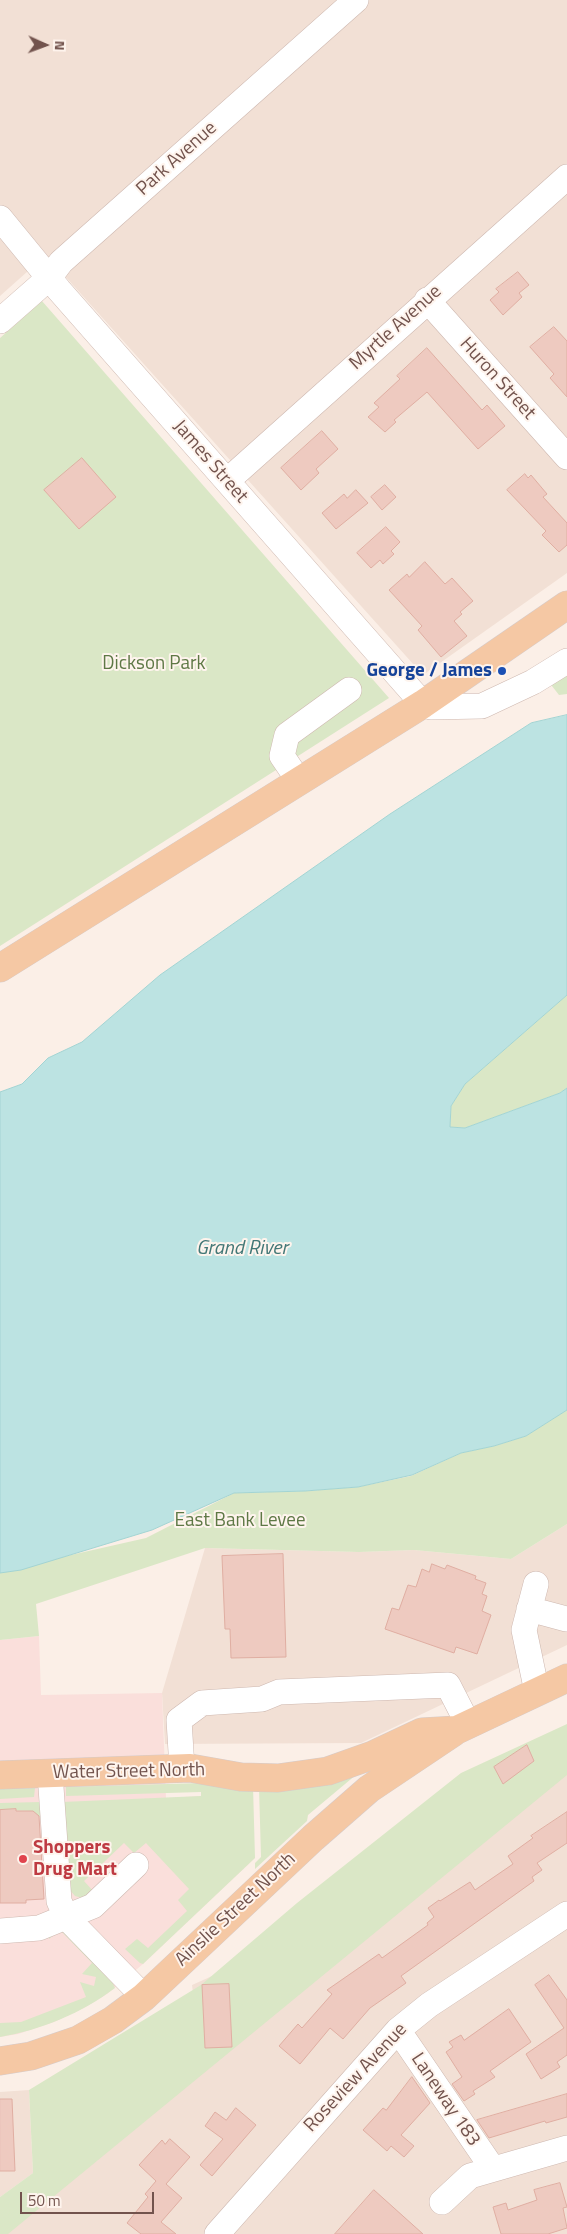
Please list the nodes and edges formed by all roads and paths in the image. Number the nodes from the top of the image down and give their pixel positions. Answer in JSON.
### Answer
{"nodes":[{"id":1,"x":356,"y":0,"type":"edge"},
{"id":2,"x":567,"y":177,"type":"edge"},
{"id":3,"x":0,"y":218,"type":"edge"},
{"id":4,"x":50,"y":278,"type":"junction"},
{"id":5,"x":428,"y":300,"type":"junction"},
{"id":6,"x":0,"y":321,"type":"edge"},
{"id":7,"x":567,"y":457,"type":"edge"},
{"id":8,"x":227,"y":481,"type":"junction"},
{"id":9,"x":567,"y":605,"type":"edge"},
{"id":10,"x":567,"y":661,"type":"edge"},
{"id":11,"x":349,"y":690,"type":"dead end"},
{"id":12,"x":423,"y":704,"type":"junction"},
{"id":13,"x":299,"y":781,"type":"junction"},
{"id":14,"x":0,"y":968,"type":"edge"},
{"id":15,"x":536,"y":1584,"type":"dead end"},
{"id":16,"x":529,"y":1609,"type":"junction"},
{"id":17,"x":566,"y":1619,"type":"edge"},
{"id":18,"x":567,"y":1678,"type":"edge"},
{"id":19,"x":537,"y":1692,"type":"junction"},
{"id":20,"x":462,"y":1727,"type":"junction"},
{"id":21,"x":182,"y":1768,"type":"junction"},
{"id":22,"x":50,"y":1773,"type":"junction"},
{"id":23,"x":0,"y":1775,"type":"edge"},
{"id":24,"x":136,"y":1865,"type":"dead end"},
{"id":25,"x":567,"y":1914,"type":"edge"},
{"id":26,"x":66,"y":1918,"type":"junction"},
{"id":27,"x":0,"y":1931,"type":"edge"},
{"id":28,"x":144,"y":1997,"type":"junction"},
{"id":29,"x":398,"y":2030,"type":"junction"},
{"id":30,"x":0,"y":2061,"type":"edge"},
{"id":31,"x":567,"y":2148,"type":"edge"},
{"id":32,"x":493,"y":2170,"type":"junction"},
{"id":33,"x":442,"y":2202,"type":"dead end"},
{"id":34,"x":218,"y":2234,"type":"edge"}],
"edges":[{"from":1,"to":4,"type":"street","name":"Park Avenue"},
{"from":2,"to":5,"type":"street","name":"Myrtle Avenue"},
{"from":3,"to":4,"type":"street","name":"James Street"},
{"from":4,"to":6,"type":"street","name":"Park Avenue"},
{"from":4,"to":8,"type":"street","name":"James Street"},
{"from":5,"to":7,"type":"street","name":"Huron Street"},
{"from":5,"to":8,"type":"street","name":"Myrtle Avenue"},
{"from":8,"to":12,"type":"street","name":"James Street"},
{"from":9,"to":12,"type":"main road"},
{"from":10,"to":12,"type":"street"},
{"from":11,"to":13,"type":"street"},
{"from":12,"to":13,"type":"main road"},
{"from":13,"to":14,"type":"main road"},
{"from":15,"to":16,"type":"street"},
{"from":16,"to":17,"type":"street"},
{"from":16,"to":19,"type":"street"},
{"from":18,"to":19,"type":"main road","name":"Water Street North"},
{"from":19,"to":20,"type":"main road","name":"Water Street North"},
{"from":20,"to":21,"type":"main road","name":"Water Street North"},
{"from":20,"to":21,"type":"street"},
{"from":20,"to":28,"type":"main road","name":"Ainslie Street North"},
{"from":21,"to":22,"type":"main road","name":"Water Street North"},
{"from":22,"to":23,"type":"main road","name":"Water Street North"},
{"from":22,"to":26,"type":"street"},
{"from":24,"to":26,"type":"street"},
{"from":25,"to":29,"type":"street","name":"Roseview Avenue"},
{"from":26,"to":27,"type":"street"},
{"from":26,"to":28,"type":"street"},
{"from":28,"to":30,"type":"main road","name":"Ainslie Street North"},
{"from":29,"to":32,"type":"street","name":"Laneway 183"},
{"from":29,"to":34,"type":"street","name":"Roseview Avenue"},
{"from":31,"to":32,"type":"street"},
{"from":32,"to":33,"type":"street"}]}
